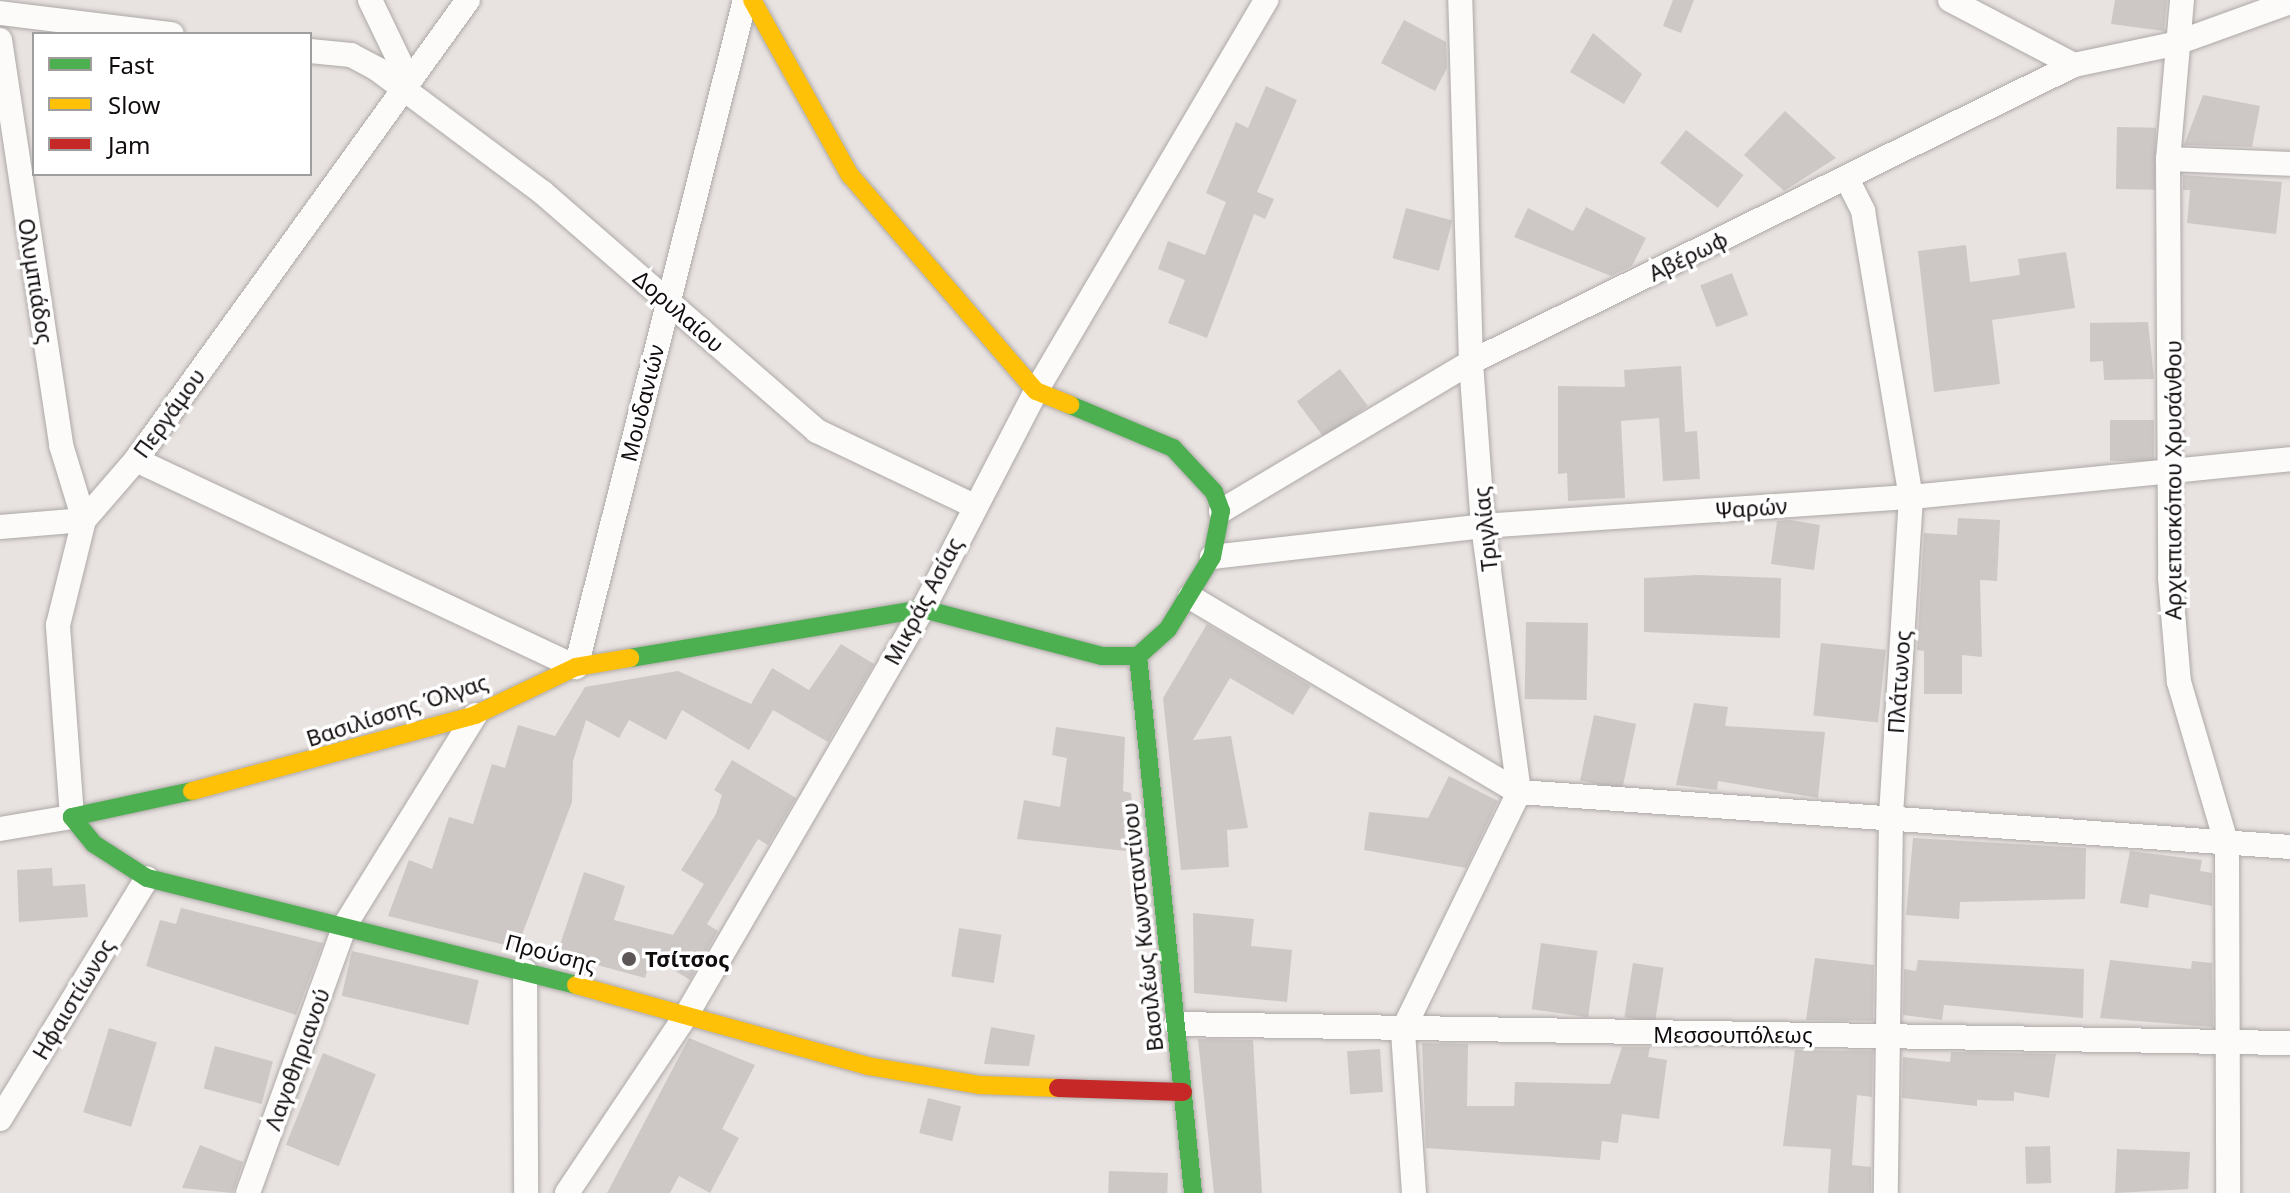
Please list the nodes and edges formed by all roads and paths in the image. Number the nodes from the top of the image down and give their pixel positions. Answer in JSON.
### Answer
{"nodes":[{"id":1,"x":370,"y":0,"type":"edge"},
{"id":2,"x":468,"y":0,"type":"edge"},
{"id":3,"x":745,"y":0,"type":"edge"},
{"id":4,"x":752,"y":0,"type":"edge"},
{"id":5,"x":1266,"y":0,"type":"edge"},
{"id":6,"x":1460,"y":0,"type":"edge"},
{"id":7,"x":1950,"y":0,"type":"edge"},
{"id":8,"x":2182,"y":0,"type":"edge"},
{"id":9,"x":2290,"y":2,"type":"edge"},
{"id":10,"x":0,"y":13,"type":"edge"},
{"id":11,"x":156,"y":32,"type":"edge"},
{"id":12,"x":0,"y":40,"type":"edge"},
{"id":13,"x":2174,"y":44,"type":"junction"},
{"id":14,"x":312,"y":51,"type":"edge"},
{"id":15,"x":2074,"y":65,"type":"junction"},
{"id":16,"x":406,"y":85,"type":"junction"},
{"id":17,"x":2168,"y":159,"type":"junction"},
{"id":18,"x":2290,"y":164,"type":"edge"},
{"id":19,"x":1847,"y":179,"type":"junction"},
{"id":20,"x":667,"y":301,"type":"junction"},
{"id":21,"x":1471,"y":362,"type":"junction"},
{"id":22,"x":1036,"y":391,"type":"junction"},
{"id":23,"x":2290,"y":459,"type":"edge"},
{"id":24,"x":136,"y":460,"type":"junction"},
{"id":25,"x":2174,"y":465,"type":"junction"},
{"id":26,"x":1911,"y":497,"type":"junction"},
{"id":27,"x":972,"y":505,"type":"junction"},
{"id":28,"x":1221,"y":511,"type":"junction"},
{"id":29,"x":84,"y":520,"type":"junction"},
{"id":30,"x":1483,"y":526,"type":"junction"},
{"id":31,"x":0,"y":527,"type":"edge"},
{"id":32,"x":1212,"y":557,"type":"junction"},
{"id":33,"x":1190,"y":597,"type":"junction"},
{"id":34,"x":923,"y":609,"type":"junction"},
{"id":35,"x":1138,"y":656,"type":"junction"},
{"id":36,"x":576,"y":667,"type":"junction"},
{"id":37,"x":475,"y":715,"type":"junction"},
{"id":38,"x":1519,"y":792,"type":"junction"},
{"id":39,"x":72,"y":817,"type":"junction"},
{"id":40,"x":1891,"y":817,"type":"junction"},
{"id":41,"x":0,"y":829,"type":"edge"},
{"id":42,"x":2227,"y":845,"type":"junction"},
{"id":43,"x":2290,"y":847,"type":"edge"},
{"id":44,"x":147,"y":878,"type":"junction"},
{"id":45,"x":345,"y":925,"type":"junction"},
{"id":46,"x":525,"y":971,"type":"junction"},
{"id":47,"x":687,"y":1014,"type":"junction"},
{"id":48,"x":1176,"y":1024,"type":"junction"},
{"id":49,"x":1403,"y":1030,"type":"junction"},
{"id":50,"x":1894,"y":1035,"type":"junction"},
{"id":51,"x":2227,"y":1042,"type":"junction"},
{"id":52,"x":2290,"y":1043,"type":"edge"},
{"id":53,"x":1183,"y":1092,"type":"junction"},
{"id":54,"x":0,"y":1119,"type":"edge"},
{"id":55,"x":248,"y":1193,"type":"edge"},
{"id":56,"x":526,"y":1193,"type":"edge"},
{"id":57,"x":567,"y":1193,"type":"edge"},
{"id":58,"x":1193,"y":1193,"type":"edge"},
{"id":59,"x":1414,"y":1193,"type":"edge"},
{"id":60,"x":1886,"y":1193,"type":"edge"},
{"id":61,"x":2228,"y":1193,"type":"edge"}],
"edges":[{"from":1,"to":16,"type":"street"},
{"from":2,"to":16,"type":"street","name":"Περγάμου"},
{"from":3,"to":20,"type":"street","name":"Μουδανιών"},
{"from":4,"to":22,"type":"street"},
{"from":5,"to":22,"type":"street","name":"Μικράς Ασίας"},
{"from":6,"to":21,"type":"street","name":"Τριγλίας"},
{"from":7,"to":15,"type":"street"},
{"from":8,"to":13,"type":"street","name":"Αρχιεπισκόπου Χρυσάνθου"},
{"from":9,"to":13,"type":"street","name":"Αβέρωφ"},
{"from":10,"to":11,"type":"street"},
{"from":12,"to":29,"type":"street","name":"Ολυμπιάδος"},
{"from":13,"to":15,"type":"street","name":"Αβέρωφ"},
{"from":13,"to":17,"type":"street","name":"Αρχιεπισκόπου Χρυσάνθου"},
{"from":14,"to":16,"type":"street","name":"Δορυλαίου"},
{"from":15,"to":19,"type":"street","name":"Αβέρωφ"},
{"from":16,"to":20,"type":"street","name":"Δορυλαίου"},
{"from":16,"to":24,"type":"street","name":"Περγάμου"},
{"from":17,"to":18,"type":"street"},
{"from":17,"to":25,"type":"street","name":"Αρχιεπισκόπου Χρυσάνθου"},
{"from":19,"to":21,"type":"street","name":"Αβέρωφ"},
{"from":19,"to":26,"type":"street","name":"Πλάτωνος"},
{"from":20,"to":27,"type":"street","name":"Δορυλαίου"},
{"from":20,"to":36,"type":"street","name":"Μουδανιών"},
{"from":21,"to":28,"type":"street","name":"Αβέρωφ"},
{"from":21,"to":30,"type":"street","name":"Τριγλίας"},
{"from":22,"to":27,"type":"street","name":"Μικράς Ασίας"},
{"from":22,"to":28,"type":"street"},
{"from":23,"to":25,"type":"street","name":"Ψαρών"},
{"from":24,"to":29,"type":"street","name":"Περγάμου"},
{"from":24,"to":36,"type":"street"},
{"from":25,"to":26,"type":"street","name":"Ψαρών"},
{"from":25,"to":42,"type":"street","name":"Αρχιεπισκόπου Χρυσάνθου"},
{"from":26,"to":30,"type":"street","name":"Ψαρών"},
{"from":26,"to":40,"type":"street","name":"Πλάτωνος"},
{"from":27,"to":34,"type":"street","name":"Μικράς Ασίας"},
{"from":28,"to":32,"type":"street"},
{"from":29,"to":31,"type":"street"},
{"from":29,"to":39,"type":"street","name":"Περγάμου"},
{"from":30,"to":32,"type":"street","name":"Ψαρών"},
{"from":30,"to":38,"type":"street","name":"Τριγλίας"},
{"from":32,"to":33,"type":"street"},
{"from":33,"to":35,"type":"street"},
{"from":33,"to":38,"type":"street"},
{"from":34,"to":35,"type":"street"},
{"from":34,"to":36,"type":"street","name":"Βασιλίσσης Όλγας"},
{"from":34,"to":47,"type":"street","name":"Μικράς Ασίας"},
{"from":35,"to":48,"type":"street","name":"Βασιλέως Κωνσταντίνου"},
{"from":36,"to":37,"type":"street","name":"Βασιλίσσης Όλγας"},
{"from":37,"to":39,"type":"street","name":"Βασιλίσσης Όλγας"},
{"from":37,"to":45,"type":"street"},
{"from":38,"to":40,"type":"street"},
{"from":38,"to":49,"type":"street"},
{"from":39,"to":41,"type":"street"},
{"from":39,"to":44,"type":"street","name":"Προύσης"},
{"from":40,"to":42,"type":"street"},
{"from":40,"to":50,"type":"street","name":"Πλάτωνος"},
{"from":42,"to":43,"type":"street"},
{"from":42,"to":51,"type":"street","name":"Αρχιεπισκόπου Χρυσάνθου"},
{"from":44,"to":45,"type":"street","name":"Προύσης"},
{"from":44,"to":54,"type":"street","name":"Ηφαιστίωνος"},
{"from":45,"to":46,"type":"street","name":"Προύσης"},
{"from":45,"to":55,"type":"street","name":"Λαγοθηριανού"},
{"from":46,"to":47,"type":"street","name":"Προύσης"},
{"from":46,"to":56,"type":"street"},
{"from":47,"to":53,"type":"street","name":"Προύσης"},
{"from":47,"to":57,"type":"street","name":"Μικράς Ασίας"},
{"from":48,"to":49,"type":"street","name":"Μεσσουπόλεως"},
{"from":48,"to":53,"type":"street","name":"Βασιλέως Κωνσταντίνου"},
{"from":49,"to":50,"type":"street","name":"Μεσσουπόλεως"},
{"from":49,"to":59,"type":"street"},
{"from":50,"to":51,"type":"street","name":"Μεσσουπόλεως"},
{"from":50,"to":60,"type":"street","name":"Πλάτωνος"},
{"from":51,"to":52,"type":"street","name":"Μεσσουπόλεως"},
{"from":51,"to":61,"type":"street","name":"Αρχιεπισκόπου Χρυσάνθου"},
{"from":53,"to":58,"type":"street","name":"Βασιλέως Κωνσταντίνου"}]}
